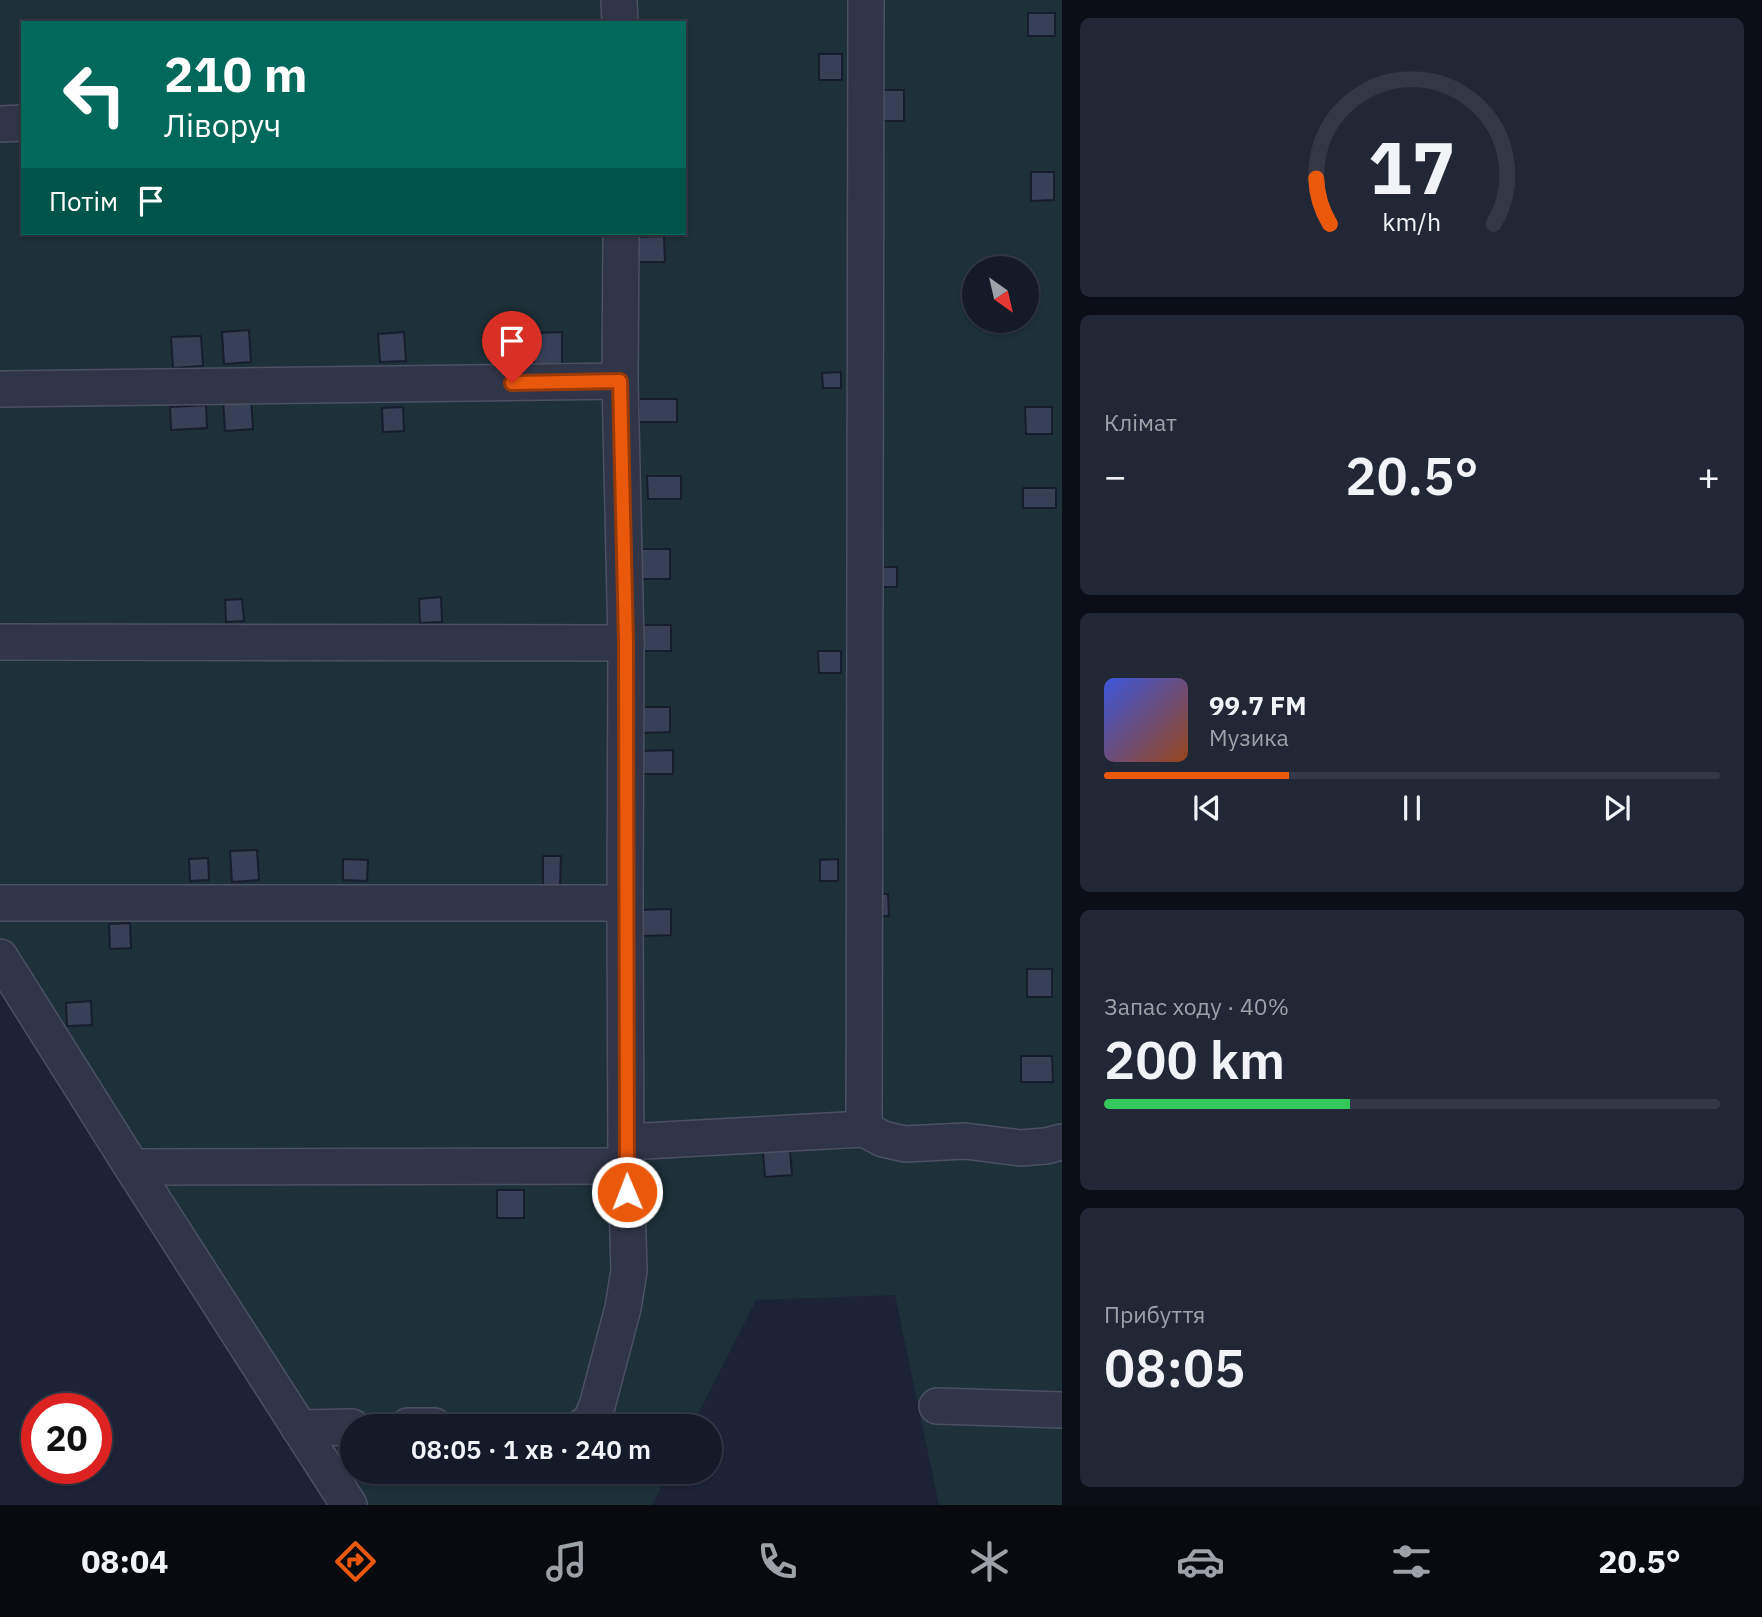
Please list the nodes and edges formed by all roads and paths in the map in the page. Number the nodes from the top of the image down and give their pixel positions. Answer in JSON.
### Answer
{"nodes":[{"id":1,"x":619,"y":0,"type":"edge"},
{"id":2,"x":866,"y":0,"type":"edge"},
{"id":3,"x":620,"y":21,"type":"edge"},
{"id":4,"x":0,"y":124,"type":"edge"},
{"id":5,"x":21,"y":124,"type":"edge"},
{"id":6,"x":621,"y":235,"type":"edge"},
{"id":7,"x":620,"y":381,"type":"junction"},
{"id":8,"x":0,"y":388,"type":"edge"},
{"id":9,"x":0,"y":642,"type":"edge"},
{"id":10,"x":626,"y":643,"type":"junction"},
{"id":11,"x":0,"y":903,"type":"edge"},
{"id":12,"x":625,"y":903,"type":"junction"},
{"id":13,"x":0,"y":957,"type":"edge"},
{"id":14,"x":864,"y":1129,"type":"junction"},
{"id":15,"x":1062,"y":1142,"type":"edge"},
{"id":16,"x":626,"y":1154,"type":"junction"},
{"id":17,"x":132,"y":1167,"type":"junction"},
{"id":18,"x":937,"y":1406,"type":"dead end"},
{"id":19,"x":1062,"y":1410,"type":"edge"},
{"id":20,"x":593,"y":1414,"type":"edge"},
{"id":21,"x":340,"y":1427,"type":"edge"},
{"id":22,"x":299,"y":1428,"type":"junction"},
{"id":23,"x":349,"y":1505,"type":"edge"}],
"edges":[{"from":1,"to":3,"type":"lane"},
{"from":2,"to":14,"type":"lane"},
{"from":4,"to":5,"type":"lane"},
{"from":6,"to":7,"type":"lane"},
{"from":7,"to":8,"type":"lane"},
{"from":7,"to":10,"type":"lane"},
{"from":9,"to":10,"type":"lane"},
{"from":10,"to":12,"type":"lane"},
{"from":11,"to":12,"type":"lane"},
{"from":12,"to":16,"type":"lane"},
{"from":13,"to":17,"type":"lane"},
{"from":14,"to":15,"type":"lane"},
{"from":14,"to":16,"type":"lane"},
{"from":16,"to":17,"type":"lane"},
{"from":16,"to":20,"type":"lane"},
{"from":17,"to":22,"type":"lane"},
{"from":18,"to":19,"type":"lane"},
{"from":21,"to":22,"type":"lane"},
{"from":22,"to":23,"type":"lane"}]}
